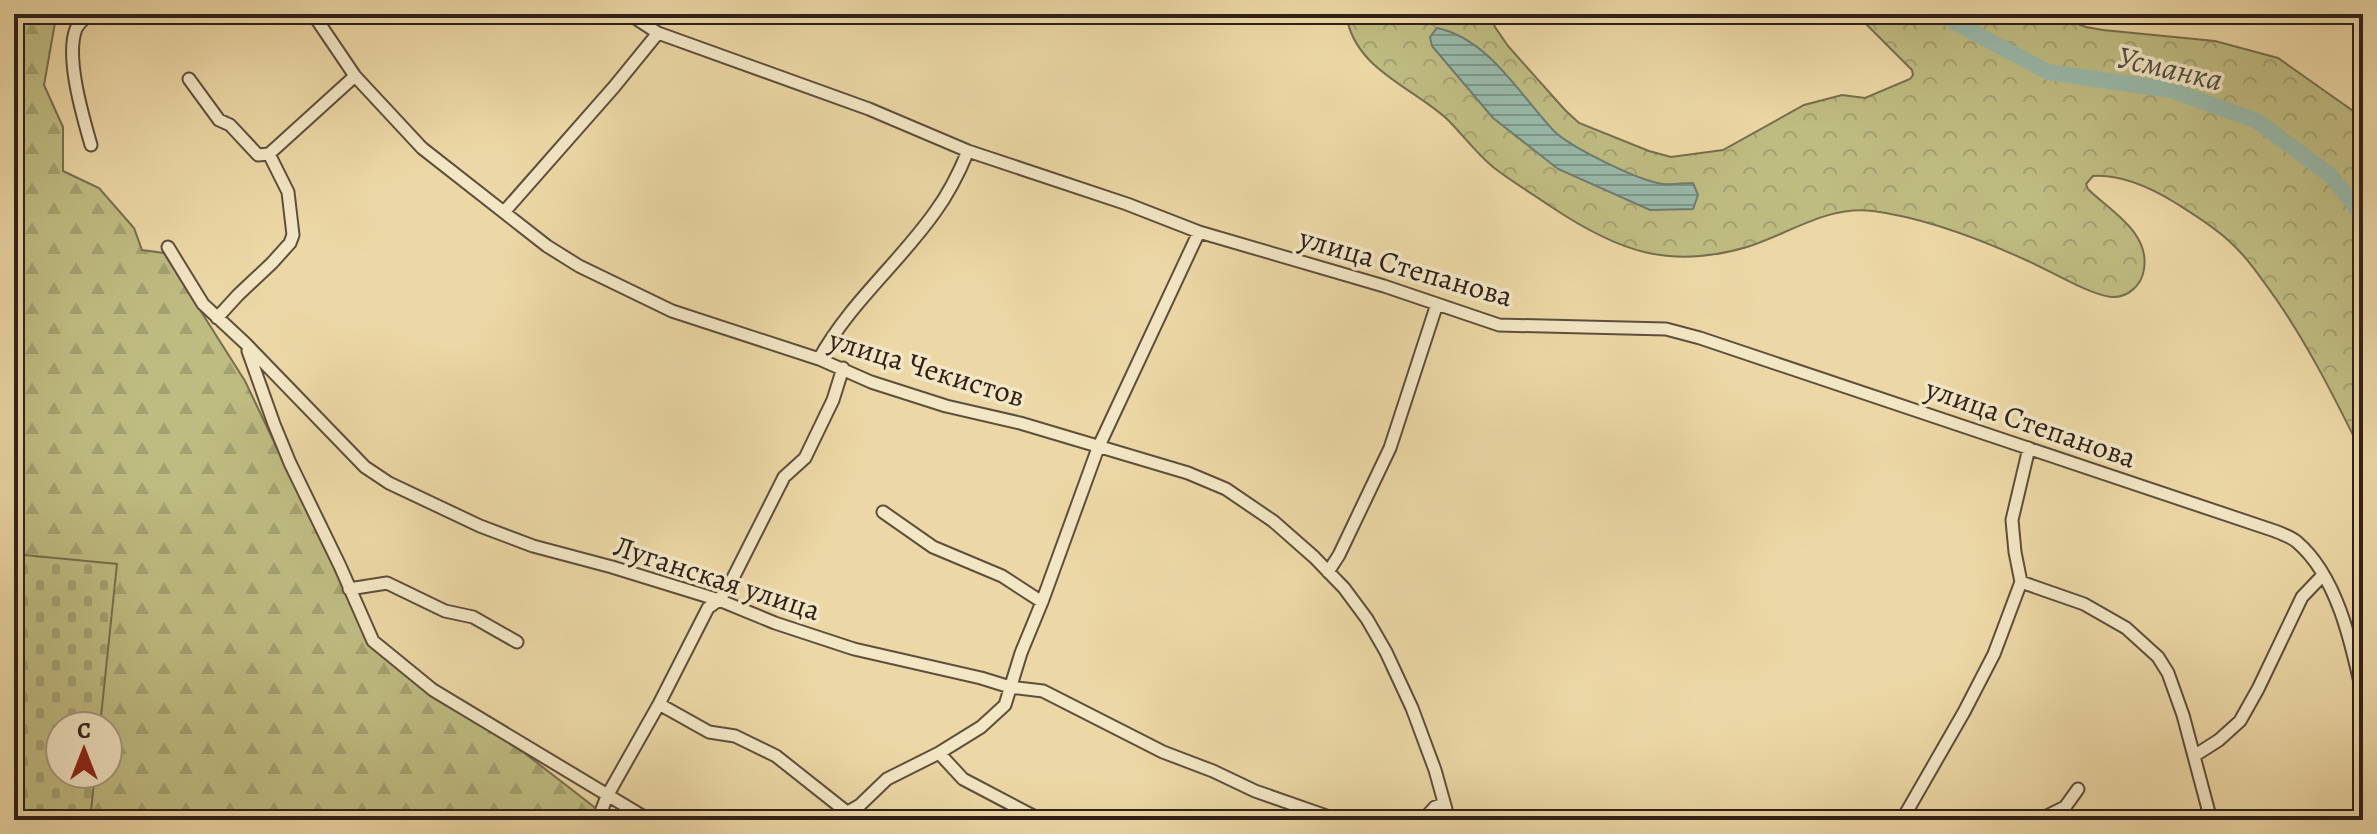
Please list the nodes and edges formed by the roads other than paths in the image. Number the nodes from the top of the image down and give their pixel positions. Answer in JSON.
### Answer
{"nodes":[{"id":1,"x":89,"y":14,"type":"edge"},
{"id":2,"x":313,"y":14,"type":"edge"},
{"id":3,"x":629,"y":14,"type":"edge"},
{"id":4,"x":658,"y":33,"type":"junction"},
{"id":5,"x":355,"y":76,"type":"junction"},
{"id":6,"x":189,"y":79,"type":"dead end"},
{"id":7,"x":91,"y":145,"type":"dead end"},
{"id":8,"x":968,"y":151,"type":"junction"},
{"id":9,"x":269,"y":154,"type":"junction"},
{"id":10,"x":504,"y":212,"type":"junction"},
{"id":11,"x":1199,"y":232,"type":"junction"},
{"id":12,"x":168,"y":247,"type":"dead end"},
{"id":13,"x":1437,"y":304,"type":"junction"},
{"id":14,"x":217,"y":318,"type":"junction"},
{"id":15,"x":245,"y":343,"type":"junction"},
{"id":16,"x":819,"y":359,"type":"junction"},
{"id":17,"x":843,"y":368,"type":"junction"},
{"id":18,"x":1098,"y":448,"type":"junction"},
{"id":19,"x":2029,"y":448,"type":"junction"},
{"id":20,"x":883,"y":512,"type":"dead end"},
{"id":21,"x":1328,"y":572,"type":"junction"},
{"id":22,"x":2323,"y":575,"type":"junction"},
{"id":23,"x":2021,"y":582,"type":"junction"},
{"id":24,"x":349,"y":589,"type":"junction"},
{"id":25,"x":719,"y":600,"type":"junction"},
{"id":26,"x":1042,"y":602,"type":"junction"},
{"id":27,"x":517,"y":642,"type":"dead end"},
{"id":28,"x":1010,"y":687,"type":"junction"},
{"id":29,"x":2363,"y":696,"type":"edge"},
{"id":30,"x":659,"y":704,"type":"junction"},
{"id":31,"x":939,"y":753,"type":"junction"},
{"id":32,"x":2194,"y":756,"type":"junction"},
{"id":33,"x":2078,"y":789,"type":"dead end"},
{"id":34,"x":607,"y":796,"type":"junction"},
{"id":35,"x":1444,"y":804,"type":"junction"},
{"id":36,"x":848,"y":813,"type":"junction"},
{"id":37,"x":598,"y":820,"type":"edge"},
{"id":38,"x":649,"y":820,"type":"edge"},
{"id":39,"x":834,"y":820,"type":"edge"},
{"id":40,"x":1041,"y":820,"type":"edge"},
{"id":41,"x":1338,"y":820,"type":"edge"},
{"id":42,"x":1423,"y":820,"type":"edge"},
{"id":43,"x":1449,"y":820,"type":"edge"},
{"id":44,"x":1902,"y":820,"type":"edge"},
{"id":45,"x":2045,"y":820,"type":"edge"},
{"id":46,"x":2211,"y":820,"type":"edge"}],
"edges":[{"from":1,"to":7,"type":"street"},
{"from":2,"to":5,"type":"street","name":"улица Чекистов"},
{"from":3,"to":4,"type":"street","name":"улица Степанова"},
{"from":4,"to":8,"type":"street","name":"улица Степанова"},
{"from":4,"to":10,"type":"street"},
{"from":5,"to":9,"type":"street"},
{"from":5,"to":10,"type":"street","name":"улица Чекистов"},
{"from":6,"to":9,"type":"street"},
{"from":8,"to":11,"type":"street","name":"улица Степанова"},
{"from":8,"to":16,"type":"street"},
{"from":9,"to":14,"type":"street"},
{"from":10,"to":16,"type":"street","name":"улица Чекистов"},
{"from":11,"to":13,"type":"street","name":"улица Степанова"},
{"from":11,"to":18,"type":"street"},
{"from":12,"to":14,"type":"street","name":"Луганская улица"},
{"from":13,"to":19,"type":"street","name":"улица Степанова"},
{"from":13,"to":21,"type":"street"},
{"from":14,"to":15,"type":"street","name":"Луганская улица"},
{"from":15,"to":24,"type":"street"},
{"from":15,"to":25,"type":"street","name":"Луганская улица"},
{"from":16,"to":17,"type":"street","name":"улица Чекистов"},
{"from":17,"to":18,"type":"street","name":"улица Чекистов"},
{"from":17,"to":25,"type":"street"},
{"from":18,"to":21,"type":"street","name":"улица Чекистов"},
{"from":18,"to":26,"type":"street"},
{"from":19,"to":22,"type":"street","name":"улица Степанова"},
{"from":19,"to":23,"type":"street"},
{"from":20,"to":26,"type":"street"},
{"from":21,"to":35,"type":"street","name":"улица Чекистов"},
{"from":22,"to":29,"type":"street","name":"улица Степанова"},
{"from":22,"to":32,"type":"street"},
{"from":23,"to":32,"type":"street"},
{"from":23,"to":44,"type":"street"},
{"from":24,"to":27,"type":"street"},
{"from":24,"to":34,"type":"street"},
{"from":25,"to":28,"type":"street","name":"Луганская улица"},
{"from":25,"to":30,"type":"street"},
{"from":26,"to":28,"type":"street"},
{"from":28,"to":31,"type":"street"},
{"from":28,"to":41,"type":"street","name":"Луганская улица"},
{"from":30,"to":34,"type":"street"},
{"from":30,"to":36,"type":"street"},
{"from":31,"to":36,"type":"street"},
{"from":31,"to":40,"type":"street"},
{"from":32,"to":46,"type":"street"},
{"from":33,"to":45,"type":"street"},
{"from":34,"to":37,"type":"street"},
{"from":34,"to":38,"type":"street"},
{"from":35,"to":42,"type":"street"},
{"from":35,"to":43,"type":"street","name":"улица Чекистов"},
{"from":36,"to":39,"type":"street"}]}
